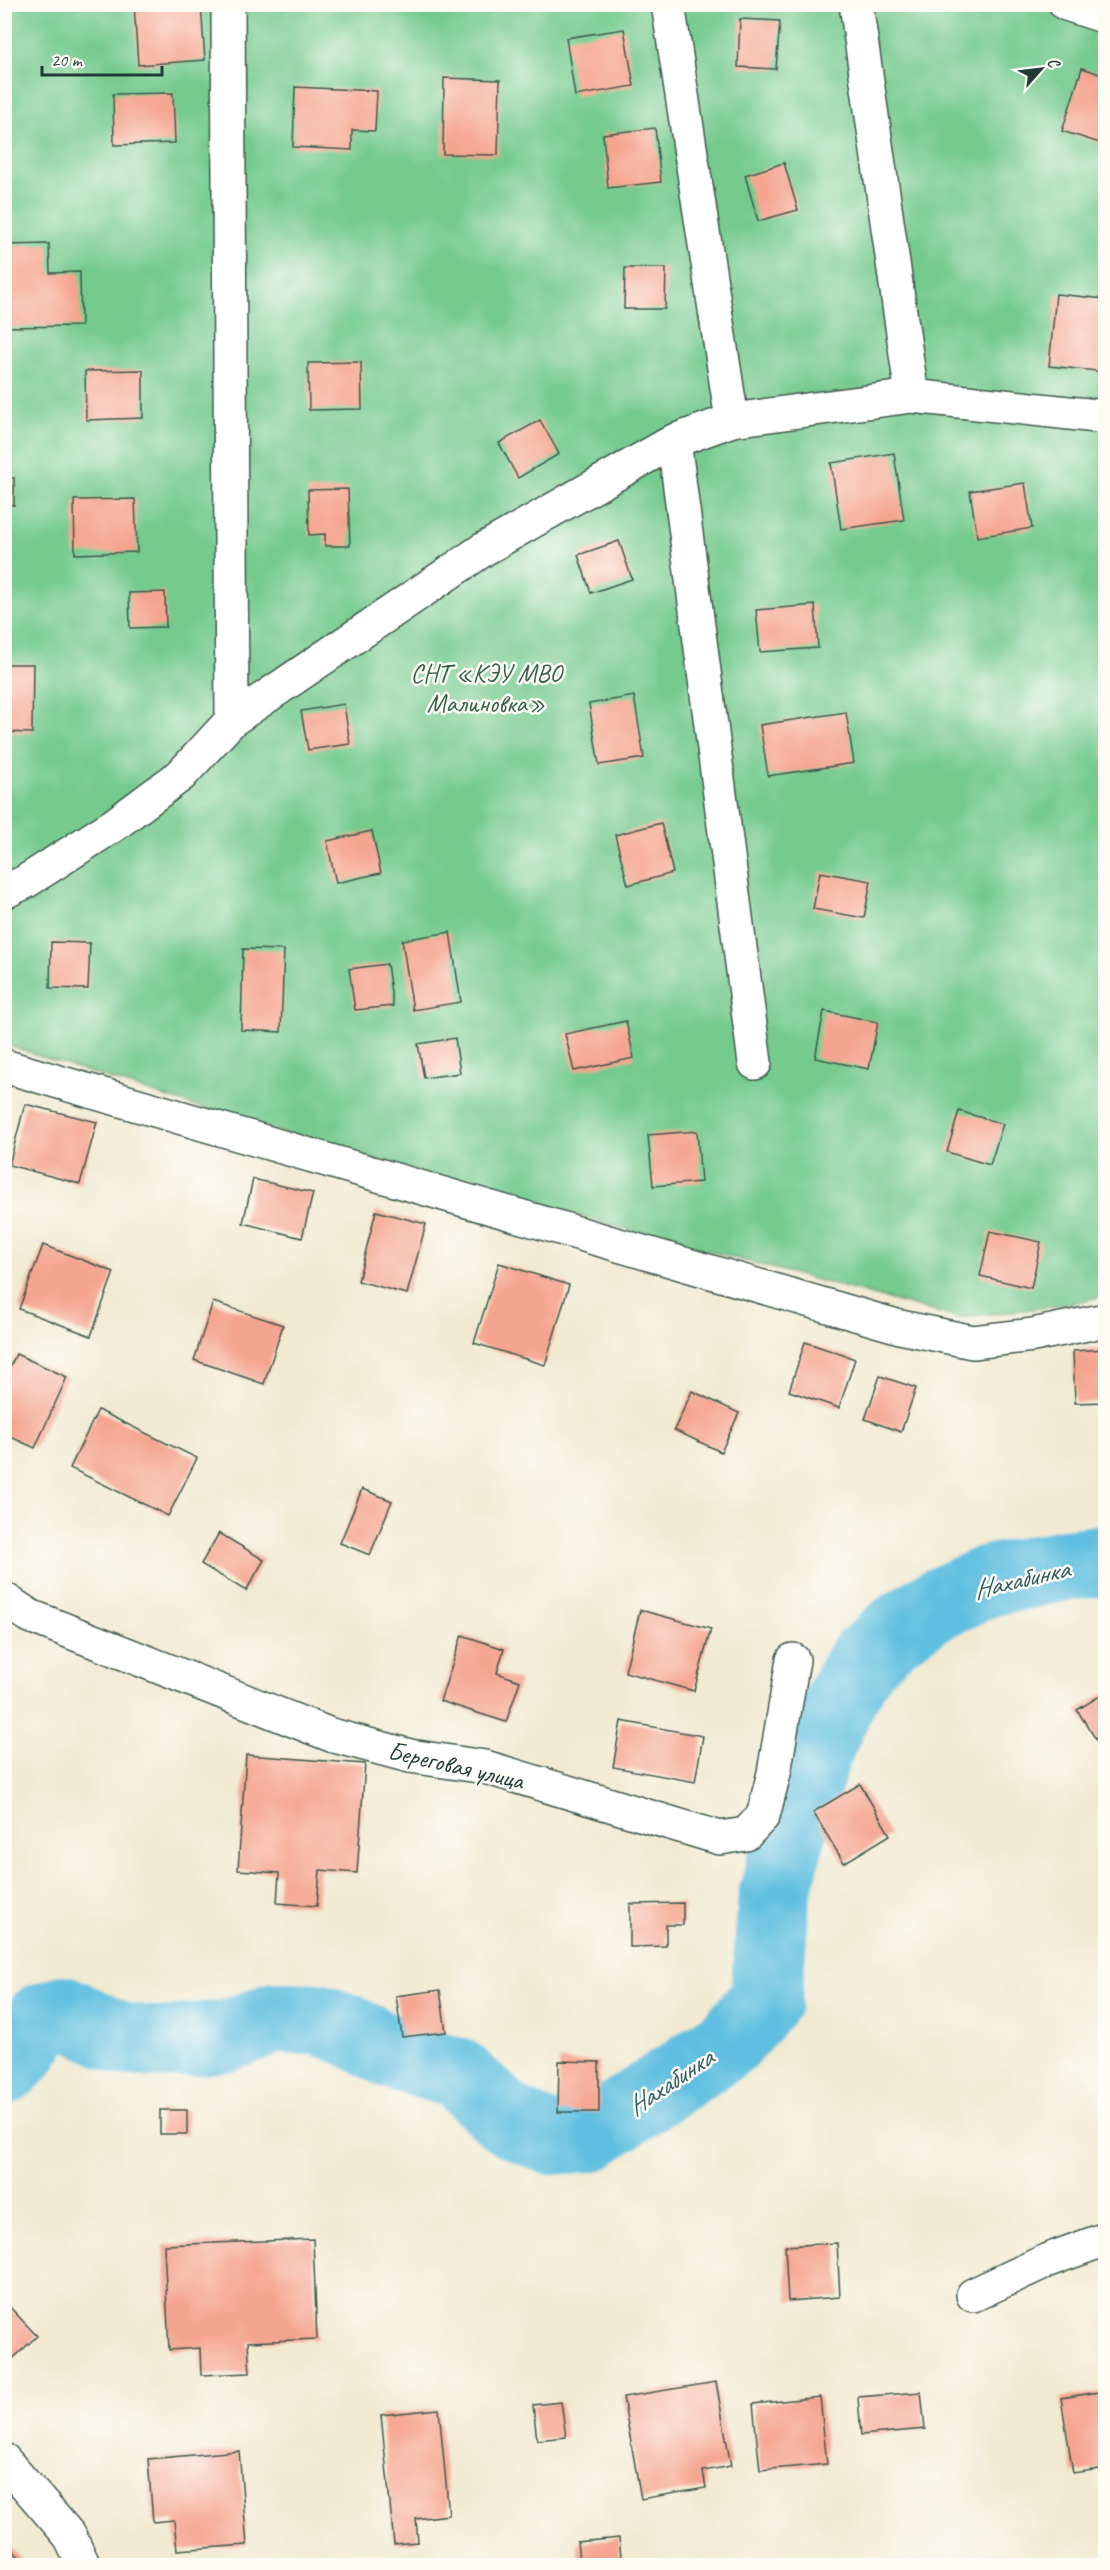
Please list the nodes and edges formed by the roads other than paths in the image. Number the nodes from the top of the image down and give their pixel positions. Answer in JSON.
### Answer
{"nodes":[{"id":1,"x":228,"y":4,"type":"edge"},
{"id":2,"x":668,"y":4,"type":"edge"},
{"id":3,"x":856,"y":4,"type":"edge"},
{"id":4,"x":1066,"y":4,"type":"edge"},
{"id":5,"x":1106,"y":17,"type":"edge"},
{"id":6,"x":912,"y":396,"type":"junction"},
{"id":7,"x":1106,"y":417,"type":"edge"},
{"id":8,"x":732,"y":420,"type":"junction"},
{"id":9,"x":674,"y":441,"type":"junction"},
{"id":10,"x":232,"y":720,"type":"junction"},
{"id":11,"x":4,"y":892,"type":"edge"},
{"id":12,"x":755,"y":1063,"type":"dead end"},
{"id":13,"x":4,"y":1066,"type":"edge"},
{"id":14,"x":1106,"y":1320,"type":"edge"},
{"id":15,"x":4,"y":1599,"type":"edge"},
{"id":16,"x":793,"y":1660,"type":"dead end"},
{"id":17,"x":1106,"y":2239,"type":"edge"},
{"id":18,"x":972,"y":2295,"type":"dead end"},
{"id":19,"x":4,"y":2460,"type":"edge"},
{"id":20,"x":84,"y":2565,"type":"edge"}],
"edges":[{"from":1,"to":10,"type":"street"},
{"from":2,"to":8,"type":"street"},
{"from":3,"to":6,"type":"street"},
{"from":4,"to":5,"type":"street"},
{"from":6,"to":7,"type":"street"},
{"from":6,"to":8,"type":"street"},
{"from":8,"to":9,"type":"street"},
{"from":9,"to":10,"type":"street"},
{"from":9,"to":12,"type":"street"},
{"from":10,"to":11,"type":"street"},
{"from":13,"to":14,"type":"street"},
{"from":15,"to":16,"type":"street","name":"Береговая улица"},
{"from":17,"to":18,"type":"street"},
{"from":19,"to":20,"type":"street"}]}
